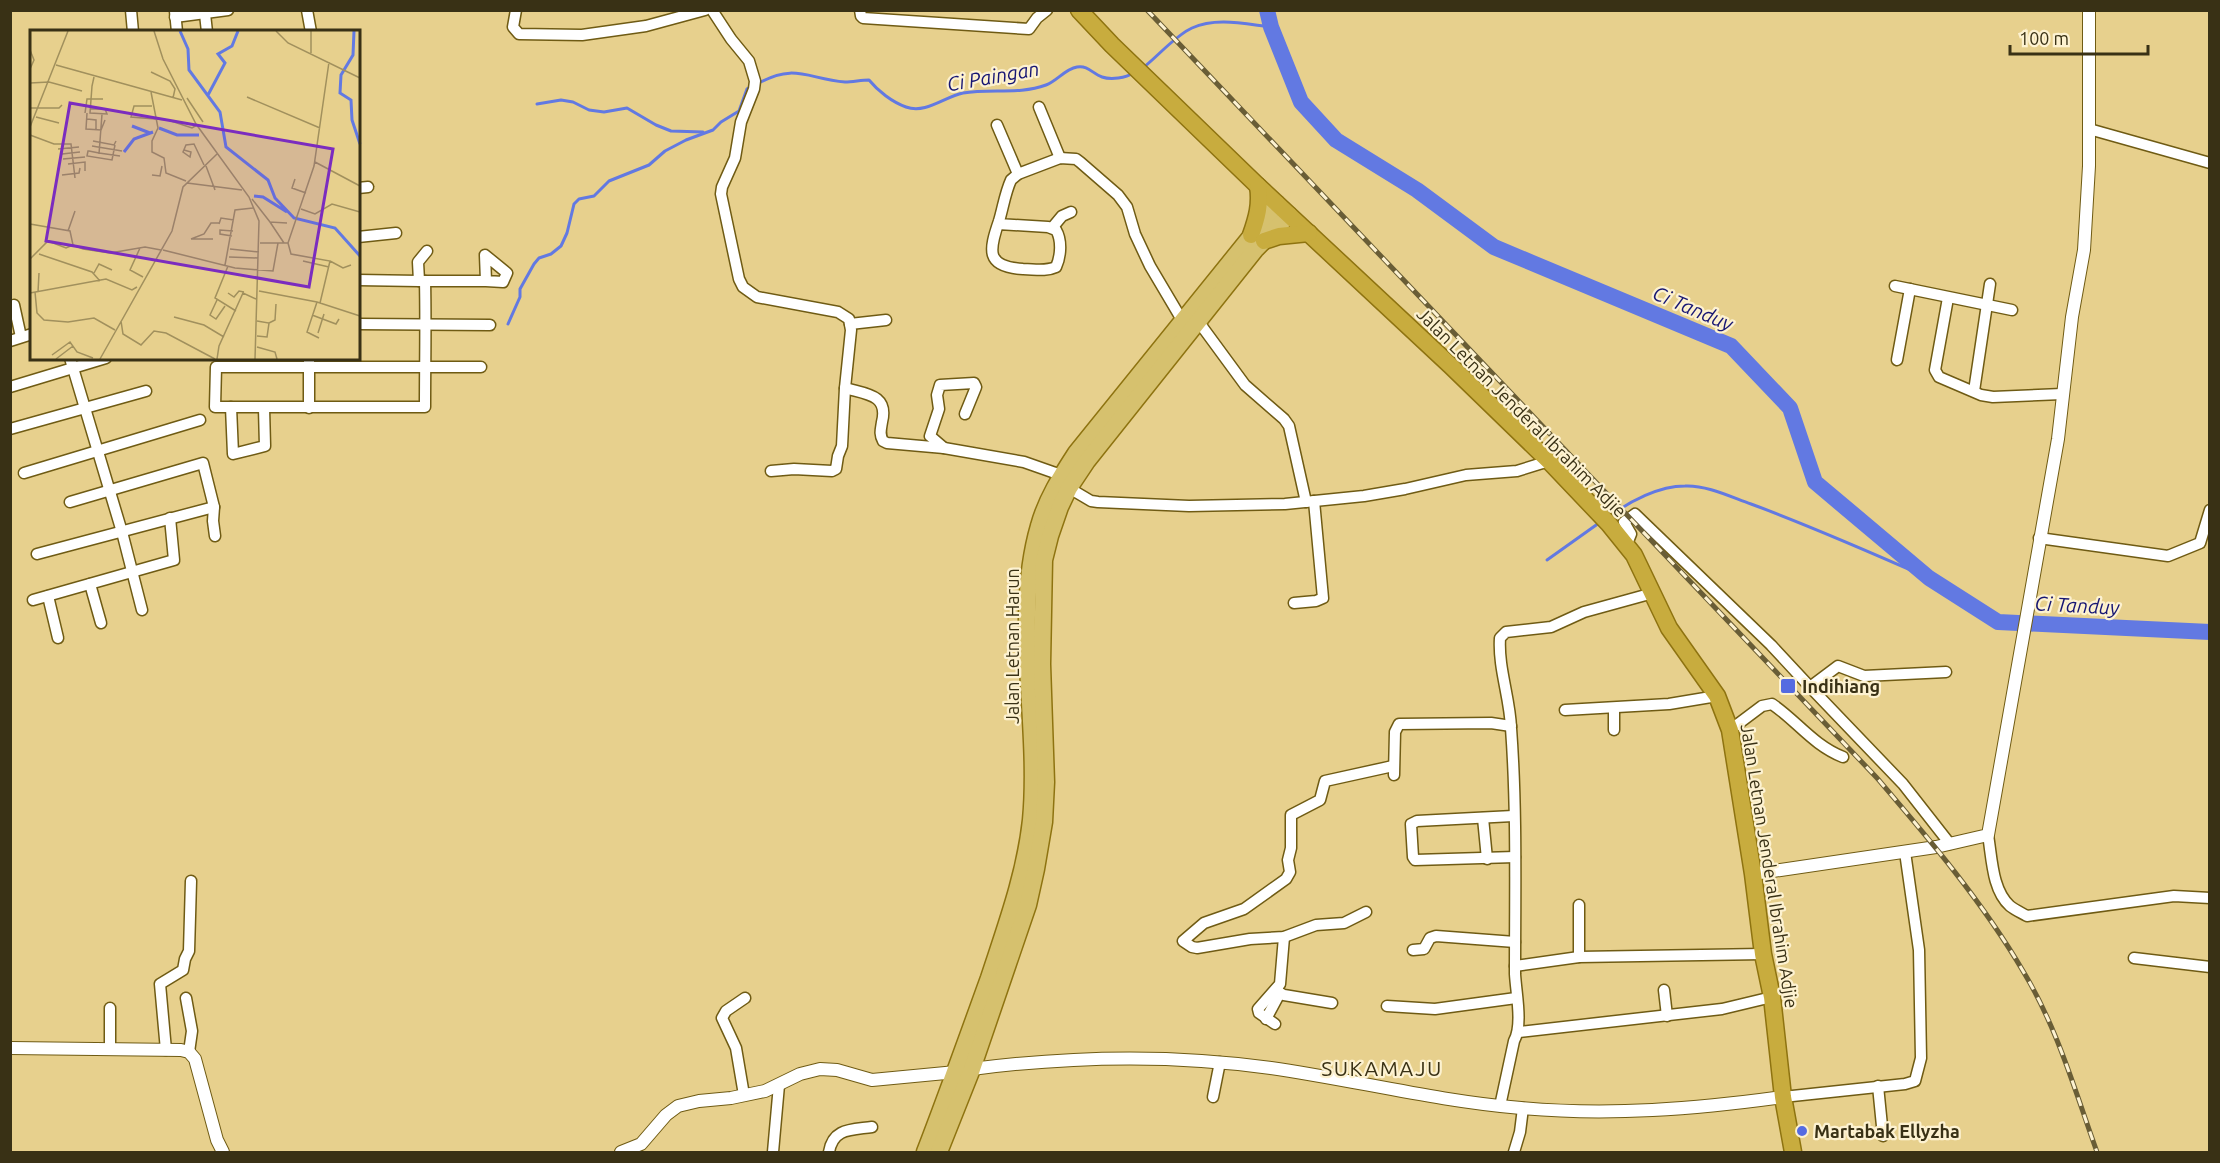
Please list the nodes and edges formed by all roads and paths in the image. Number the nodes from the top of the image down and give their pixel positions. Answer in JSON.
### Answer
{"nodes":[{"id":1,"x":131,"y":10,"type":"edge"},
{"id":2,"x":228,"y":10,"type":"edge"},
{"id":3,"x":307,"y":10,"type":"edge"},
{"id":4,"x":516,"y":10,"type":"edge"},
{"id":5,"x":705,"y":10,"type":"edge"},
{"id":6,"x":712,"y":10,"type":"edge"},
{"id":7,"x":860,"y":10,"type":"edge"},
{"id":8,"x":1047,"y":10,"type":"edge"},
{"id":9,"x":1079,"y":10,"type":"edge"},
{"id":10,"x":2089,"y":10,"type":"edge"},
{"id":11,"x":175,"y":14,"type":"edge"},
{"id":12,"x":205,"y":14,"type":"junction"},
{"id":13,"x":133,"y":30,"type":"edge"},
{"id":14,"x":177,"y":30,"type":"edge"},
{"id":15,"x":207,"y":30,"type":"edge"},
{"id":16,"x":311,"y":30,"type":"edge"},
{"id":17,"x":1039,"y":107,"type":"dead end"},
{"id":18,"x":997,"y":125,"type":"dead end"},
{"id":19,"x":2089,"y":129,"type":"junction"},
{"id":20,"x":1060,"y":158,"type":"junction"},
{"id":21,"x":2210,"y":163,"type":"edge"},
{"id":22,"x":1018,"y":174,"type":"junction"},
{"id":23,"x":1257,"y":186,"type":"junction"},
{"id":24,"x":1283,"y":209,"type":"junction"},
{"id":25,"x":1071,"y":212,"type":"dead end"},
{"id":26,"x":998,"y":224,"type":"junction"},
{"id":27,"x":1052,"y":228,"type":"junction"},
{"id":28,"x":396,"y":233,"type":"dead end"},
{"id":29,"x":1309,"y":233,"type":"junction"},
{"id":30,"x":360,"y":237,"type":"edge"},
{"id":31,"x":1258,"y":238,"type":"junction"},
{"id":32,"x":427,"y":250,"type":"dead end"},
{"id":33,"x":360,"y":280,"type":"edge"},
{"id":34,"x":422,"y":281,"type":"junction"},
{"id":35,"x":486,"y":281,"type":"dead end"},
{"id":36,"x":1990,"y":284,"type":"dead end"},
{"id":37,"x":1895,"y":286,"type":"dead end"},
{"id":38,"x":1910,"y":289,"type":"junction"},
{"id":39,"x":1948,"y":298,"type":"junction"},
{"id":40,"x":1988,"y":304,"type":"junction"},
{"id":41,"x":14,"y":305,"type":"dead end"},
{"id":42,"x":2012,"y":310,"type":"dead end"},
{"id":43,"x":886,"y":320,"type":"dead end"},
{"id":44,"x":1190,"y":321,"type":"junction"},
{"id":45,"x":360,"y":324,"type":"edge"},
{"id":46,"x":426,"y":324,"type":"junction"},
{"id":47,"x":850,"y":324,"type":"junction"},
{"id":48,"x":490,"y":325,"type":"dead end"},
{"id":49,"x":21,"y":337,"type":"edge"},
{"id":50,"x":92,"y":360,"type":"edge"},
{"id":51,"x":1897,"y":360,"type":"dead end"},
{"id":52,"x":72,"y":363,"type":"edge"},
{"id":53,"x":223,"y":363,"type":"edge"},
{"id":54,"x":309,"y":363,"type":"edge"},
{"id":55,"x":425,"y":367,"type":"junction"},
{"id":56,"x":481,"y":367,"type":"dead end"},
{"id":57,"x":10,"y":387,"type":"edge"},
{"id":58,"x":845,"y":388,"type":"junction"},
{"id":59,"x":146,"y":391,"type":"dead end"},
{"id":60,"x":1974,"y":391,"type":"junction"},
{"id":61,"x":2062,"y":394,"type":"junction"},
{"id":62,"x":231,"y":407,"type":"junction"},
{"id":63,"x":84,"y":408,"type":"junction"},
{"id":64,"x":264,"y":408,"type":"junction"},
{"id":65,"x":309,"y":408,"type":"junction"},
{"id":66,"x":966,"y":414,"type":"dead end"},
{"id":67,"x":200,"y":420,"type":"dead end"},
{"id":68,"x":10,"y":429,"type":"edge"},
{"id":69,"x":944,"y":448,"type":"junction"},
{"id":70,"x":97,"y":450,"type":"junction"},
{"id":71,"x":1549,"y":460,"type":"junction"},
{"id":72,"x":771,"y":471,"type":"dead end"},
{"id":73,"x":24,"y":473,"type":"dead end"},
{"id":74,"x":1065,"y":482,"type":"junction"},
{"id":75,"x":109,"y":491,"type":"junction"},
{"id":76,"x":70,"y":502,"type":"dead end"},
{"id":77,"x":1310,"y":502,"type":"junction"},
{"id":78,"x":214,"y":507,"type":"junction"},
{"id":79,"x":2210,"y":510,"type":"edge"},
{"id":80,"x":170,"y":518,"type":"junction"},
{"id":81,"x":122,"y":532,"type":"junction"},
{"id":82,"x":215,"y":536,"type":"dead end"},
{"id":83,"x":2039,"y":538,"type":"junction"},
{"id":84,"x":1627,"y":544,"type":"junction"},
{"id":85,"x":37,"y":554,"type":"dead end"},
{"id":86,"x":131,"y":571,"type":"junction"},
{"id":87,"x":90,"y":584,"type":"junction"},
{"id":88,"x":1653,"y":594,"type":"junction"},
{"id":89,"x":48,"y":596,"type":"junction"},
{"id":90,"x":33,"y":600,"type":"dead end"},
{"id":91,"x":1294,"y":603,"type":"dead end"},
{"id":92,"x":142,"y":610,"type":"dead end"},
{"id":93,"x":100,"y":623,"type":"dead end"},
{"id":94,"x":58,"y":638,"type":"dead end"},
{"id":95,"x":1946,"y":672,"type":"dead end"},
{"id":96,"x":1810,"y":687,"type":"junction"},
{"id":97,"x":1717,"y":696,"type":"junction"},
{"id":98,"x":1614,"y":708,"type":"junction"},
{"id":99,"x":1565,"y":710,"type":"dead end"},
{"id":100,"x":1511,"y":726,"type":"junction"},
{"id":101,"x":1614,"y":730,"type":"dead end"},
{"id":102,"x":1730,"y":730,"type":"junction"},
{"id":103,"x":1843,"y":757,"type":"dead end"},
{"id":104,"x":1513,"y":816,"type":"junction"},
{"id":105,"x":1483,"y":818,"type":"junction"},
{"id":106,"x":1988,"y":835,"type":"junction"},
{"id":107,"x":1950,"y":844,"type":"junction"},
{"id":108,"x":1905,"y":852,"type":"junction"},
{"id":109,"x":1515,"y":857,"type":"junction"},
{"id":110,"x":1487,"y":859,"type":"junction"},
{"id":111,"x":1753,"y":874,"type":"junction"},
{"id":112,"x":191,"y":881,"type":"dead end"},
{"id":113,"x":2210,"y":898,"type":"edge"},
{"id":114,"x":1579,"y":905,"type":"dead end"},
{"id":115,"x":1366,"y":912,"type":"dead end"},
{"id":116,"x":1284,"y":937,"type":"junction"},
{"id":117,"x":1515,"y":942,"type":"junction"},
{"id":118,"x":1413,"y":950,"type":"dead end"},
{"id":119,"x":1763,"y":954,"type":"junction"},
{"id":120,"x":1579,"y":957,"type":"junction"},
{"id":121,"x":2134,"y":958,"type":"dead end"},
{"id":122,"x":1515,"y":966,"type":"junction"},
{"id":123,"x":2210,"y":967,"type":"edge"},
{"id":124,"x":1664,"y":990,"type":"dead end"},
{"id":125,"x":1279,"y":991,"type":"junction"},
{"id":126,"x":186,"y":998,"type":"dead end"},
{"id":127,"x":746,"y":998,"type":"dead end"},
{"id":128,"x":1516,"y":998,"type":"junction"},
{"id":129,"x":1772,"y":998,"type":"junction"},
{"id":130,"x":1332,"y":1003,"type":"dead end"},
{"id":131,"x":1387,"y":1006,"type":"dead end"},
{"id":132,"x":110,"y":1008,"type":"dead end"},
{"id":133,"x":1666,"y":1016,"type":"junction"},
{"id":134,"x":1270,"y":1021,"type":"dead end"},
{"id":135,"x":1519,"y":1032,"type":"junction"},
{"id":136,"x":10,"y":1048,"type":"edge"},
{"id":137,"x":110,"y":1049,"type":"junction"},
{"id":138,"x":166,"y":1050,"type":"junction"},
{"id":139,"x":189,"y":1052,"type":"junction"},
{"id":140,"x":1220,"y":1062,"type":"junction"},
{"id":141,"x":964,"y":1070,"type":"junction"},
{"id":142,"x":779,"y":1085,"type":"junction"},
{"id":143,"x":1878,"y":1086,"type":"junction"},
{"id":144,"x":744,"y":1095,"type":"junction"},
{"id":145,"x":1213,"y":1097,"type":"dead end"},
{"id":146,"x":1783,"y":1097,"type":"junction"},
{"id":147,"x":1500,"y":1106,"type":"junction"},
{"id":148,"x":1523,"y":1108,"type":"junction"},
{"id":149,"x":872,"y":1127,"type":"dead end"},
{"id":150,"x":1883,"y":1136,"type":"dead end"},
{"id":151,"x":223,"y":1152,"type":"edge"},
{"id":152,"x":621,"y":1152,"type":"edge"},
{"id":153,"x":773,"y":1152,"type":"edge"},
{"id":154,"x":829,"y":1152,"type":"edge"},
{"id":155,"x":925,"y":1152,"type":"edge"},
{"id":156,"x":939,"y":1152,"type":"edge"},
{"id":157,"x":1514,"y":1152,"type":"edge"},
{"id":158,"x":1793,"y":1152,"type":"edge"}],
"edges":[{"from":1,"to":13,"type":"street"},
{"from":2,"to":12,"type":"street"},
{"from":3,"to":16,"type":"street"},
{"from":4,"to":5,"type":"street"},
{"from":6,"to":47,"type":"street"},
{"from":7,"to":8,"type":"street"},
{"from":9,"to":23,"type":"highway","name":"Jalan Letnan Jenderal Ibrahim Adjie"},
{"from":10,"to":19,"type":"street"},
{"from":11,"to":12,"type":"street"},
{"from":11,"to":14,"type":"street"},
{"from":12,"to":15,"type":"street"},
{"from":17,"to":20,"type":"street"},
{"from":18,"to":22,"type":"street"},
{"from":19,"to":21,"type":"street"},
{"from":19,"to":61,"type":"street"},
{"from":20,"to":22,"type":"street"},
{"from":20,"to":44,"type":"street"},
{"from":22,"to":26,"type":"street"},
{"from":23,"to":24,"type":"highway","name":"Jalan Letnan Jenderal Ibrahim Adjie"},
{"from":23,"to":31,"type":"highway"},
{"from":24,"to":29,"type":"highway","name":"Jalan Letnan Jenderal Ibrahim Adjie"},
{"from":24,"to":31,"type":"main road","name":"Jalan Letnan Harun"},
{"from":25,"to":27,"type":"street"},
{"from":26,"to":27,"type":"street"},
{"from":26,"to":27,"type":"street"},
{"from":28,"to":30,"type":"street"},
{"from":29,"to":31,"type":"highway"},
{"from":29,"to":71,"type":"highway","name":"Jalan Letnan Jenderal Ibrahim Adjie"},
{"from":31,"to":44,"type":"main road","name":"Jalan Letnan Harun"},
{"from":32,"to":34,"type":"street"},
{"from":33,"to":34,"type":"street"},
{"from":34,"to":35,"type":"street"},
{"from":34,"to":46,"type":"street"},
{"from":36,"to":40,"type":"street"},
{"from":37,"to":38,"type":"street"},
{"from":38,"to":39,"type":"street"},
{"from":38,"to":51,"type":"street"},
{"from":39,"to":40,"type":"street"},
{"from":39,"to":60,"type":"street"},
{"from":40,"to":42,"type":"street"},
{"from":40,"to":60,"type":"street"},
{"from":41,"to":49,"type":"street"},
{"from":43,"to":47,"type":"street"},
{"from":44,"to":74,"type":"main road","name":"Jalan Letnan Harun"},
{"from":44,"to":77,"type":"street"},
{"from":45,"to":46,"type":"street"},
{"from":46,"to":48,"type":"street"},
{"from":46,"to":55,"type":"street"},
{"from":47,"to":58,"type":"street"},
{"from":50,"to":52,"type":"street"},
{"from":52,"to":57,"type":"street"},
{"from":52,"to":63,"type":"street"},
{"from":53,"to":54,"type":"street"},
{"from":53,"to":62,"type":"street"},
{"from":54,"to":55,"type":"street"},
{"from":54,"to":65,"type":"street"},
{"from":55,"to":56,"type":"street"},
{"from":55,"to":65,"type":"street"},
{"from":58,"to":69,"type":"street"},
{"from":58,"to":72,"type":"street"},
{"from":59,"to":63,"type":"street"},
{"from":60,"to":61,"type":"street"},
{"from":61,"to":83,"type":"street"},
{"from":62,"to":64,"type":"street"},
{"from":62,"to":64,"type":"street"},
{"from":63,"to":68,"type":"street"},
{"from":63,"to":70,"type":"street"},
{"from":64,"to":65,"type":"street"},
{"from":66,"to":69,"type":"street"},
{"from":67,"to":70,"type":"street"},
{"from":69,"to":74,"type":"street"},
{"from":70,"to":73,"type":"street"},
{"from":70,"to":75,"type":"street"},
{"from":71,"to":77,"type":"street"},
{"from":71,"to":84,"type":"highway","name":"Jalan Letnan Jenderal Ibrahim Adjie"},
{"from":74,"to":77,"type":"street"},
{"from":74,"to":141,"type":"main road","name":"Jalan Letnan Harun"},
{"from":75,"to":76,"type":"street"},
{"from":75,"to":78,"type":"street"},
{"from":75,"to":81,"type":"street"},
{"from":77,"to":91,"type":"street"},
{"from":78,"to":80,"type":"street"},
{"from":78,"to":82,"type":"street"},
{"from":79,"to":83,"type":"street"},
{"from":80,"to":81,"type":"street"},
{"from":80,"to":86,"type":"street"},
{"from":81,"to":85,"type":"street"},
{"from":81,"to":86,"type":"street"},
{"from":83,"to":106,"type":"street"},
{"from":84,"to":88,"type":"highway","name":"Jalan Letnan Jenderal Ibrahim Adjie"},
{"from":84,"to":96,"type":"street"},
{"from":86,"to":87,"type":"street"},
{"from":86,"to":92,"type":"street"},
{"from":87,"to":89,"type":"street"},
{"from":87,"to":93,"type":"street"},
{"from":88,"to":97,"type":"highway","name":"Jalan Letnan Jenderal Ibrahim Adjie"},
{"from":88,"to":100,"type":"street"},
{"from":89,"to":90,"type":"street"},
{"from":89,"to":94,"type":"street"},
{"from":95,"to":96,"type":"street"},
{"from":96,"to":107,"type":"street"},
{"from":97,"to":98,"type":"street"},
{"from":97,"to":102,"type":"highway","name":"Jalan Letnan Jenderal Ibrahim Adjie"},
{"from":98,"to":99,"type":"street"},
{"from":98,"to":101,"type":"street"},
{"from":100,"to":104,"type":"street"},
{"from":100,"to":116,"type":"street"},
{"from":102,"to":103,"type":"street"},
{"from":102,"to":111,"type":"highway","name":"Jalan Letnan Jenderal Ibrahim Adjie"},
{"from":104,"to":105,"type":"street"},
{"from":104,"to":109,"type":"street"},
{"from":105,"to":110,"type":"street"},
{"from":105,"to":110,"type":"street"},
{"from":106,"to":107,"type":"street"},
{"from":106,"to":113,"type":"street"},
{"from":107,"to":108,"type":"street"},
{"from":108,"to":111,"type":"street"},
{"from":108,"to":143,"type":"street"},
{"from":109,"to":110,"type":"street"},
{"from":109,"to":117,"type":"street"},
{"from":111,"to":119,"type":"highway","name":"Jalan Letnan Jenderal Ibrahim Adjie"},
{"from":112,"to":138,"type":"street"},
{"from":114,"to":120,"type":"street"},
{"from":115,"to":116,"type":"street"},
{"from":116,"to":125,"type":"street"},
{"from":117,"to":118,"type":"street"},
{"from":117,"to":122,"type":"street"},
{"from":119,"to":120,"type":"street"},
{"from":119,"to":129,"type":"highway","name":"Jalan Letnan Jenderal Ibrahim Adjie"},
{"from":120,"to":122,"type":"street"},
{"from":121,"to":123,"type":"street"},
{"from":122,"to":128,"type":"street"},
{"from":124,"to":133,"type":"street"},
{"from":125,"to":130,"type":"street"},
{"from":125,"to":134,"type":"street"},
{"from":126,"to":139,"type":"street"},
{"from":127,"to":144,"type":"street"},
{"from":128,"to":131,"type":"street"},
{"from":128,"to":135,"type":"street"},
{"from":129,"to":133,"type":"street"},
{"from":129,"to":146,"type":"highway","name":"Jalan Letnan Jenderal Ibrahim Adjie"},
{"from":132,"to":137,"type":"street"},
{"from":133,"to":135,"type":"street"},
{"from":135,"to":147,"type":"street"},
{"from":136,"to":137,"type":"street"},
{"from":137,"to":138,"type":"street"},
{"from":138,"to":139,"type":"street"},
{"from":139,"to":151,"type":"street"},
{"from":140,"to":141,"type":"street"},
{"from":140,"to":145,"type":"street"},
{"from":140,"to":147,"type":"street"},
{"from":141,"to":142,"type":"street"},
{"from":141,"to":155,"type":"main road","name":"Jalan Letnan Harun"},
{"from":141,"to":156,"type":"main road","name":"Jalan Letnan Harun"},
{"from":142,"to":144,"type":"street"},
{"from":142,"to":153,"type":"street"},
{"from":143,"to":146,"type":"street"},
{"from":143,"to":150,"type":"street"},
{"from":144,"to":152,"type":"street"},
{"from":146,"to":148,"type":"street"},
{"from":146,"to":158,"type":"highway","name":"Jalan Letnan Jenderal Ibrahim Adjie"},
{"from":147,"to":148,"type":"street"},
{"from":148,"to":157,"type":"street"},
{"from":149,"to":154,"type":"street"}]}
